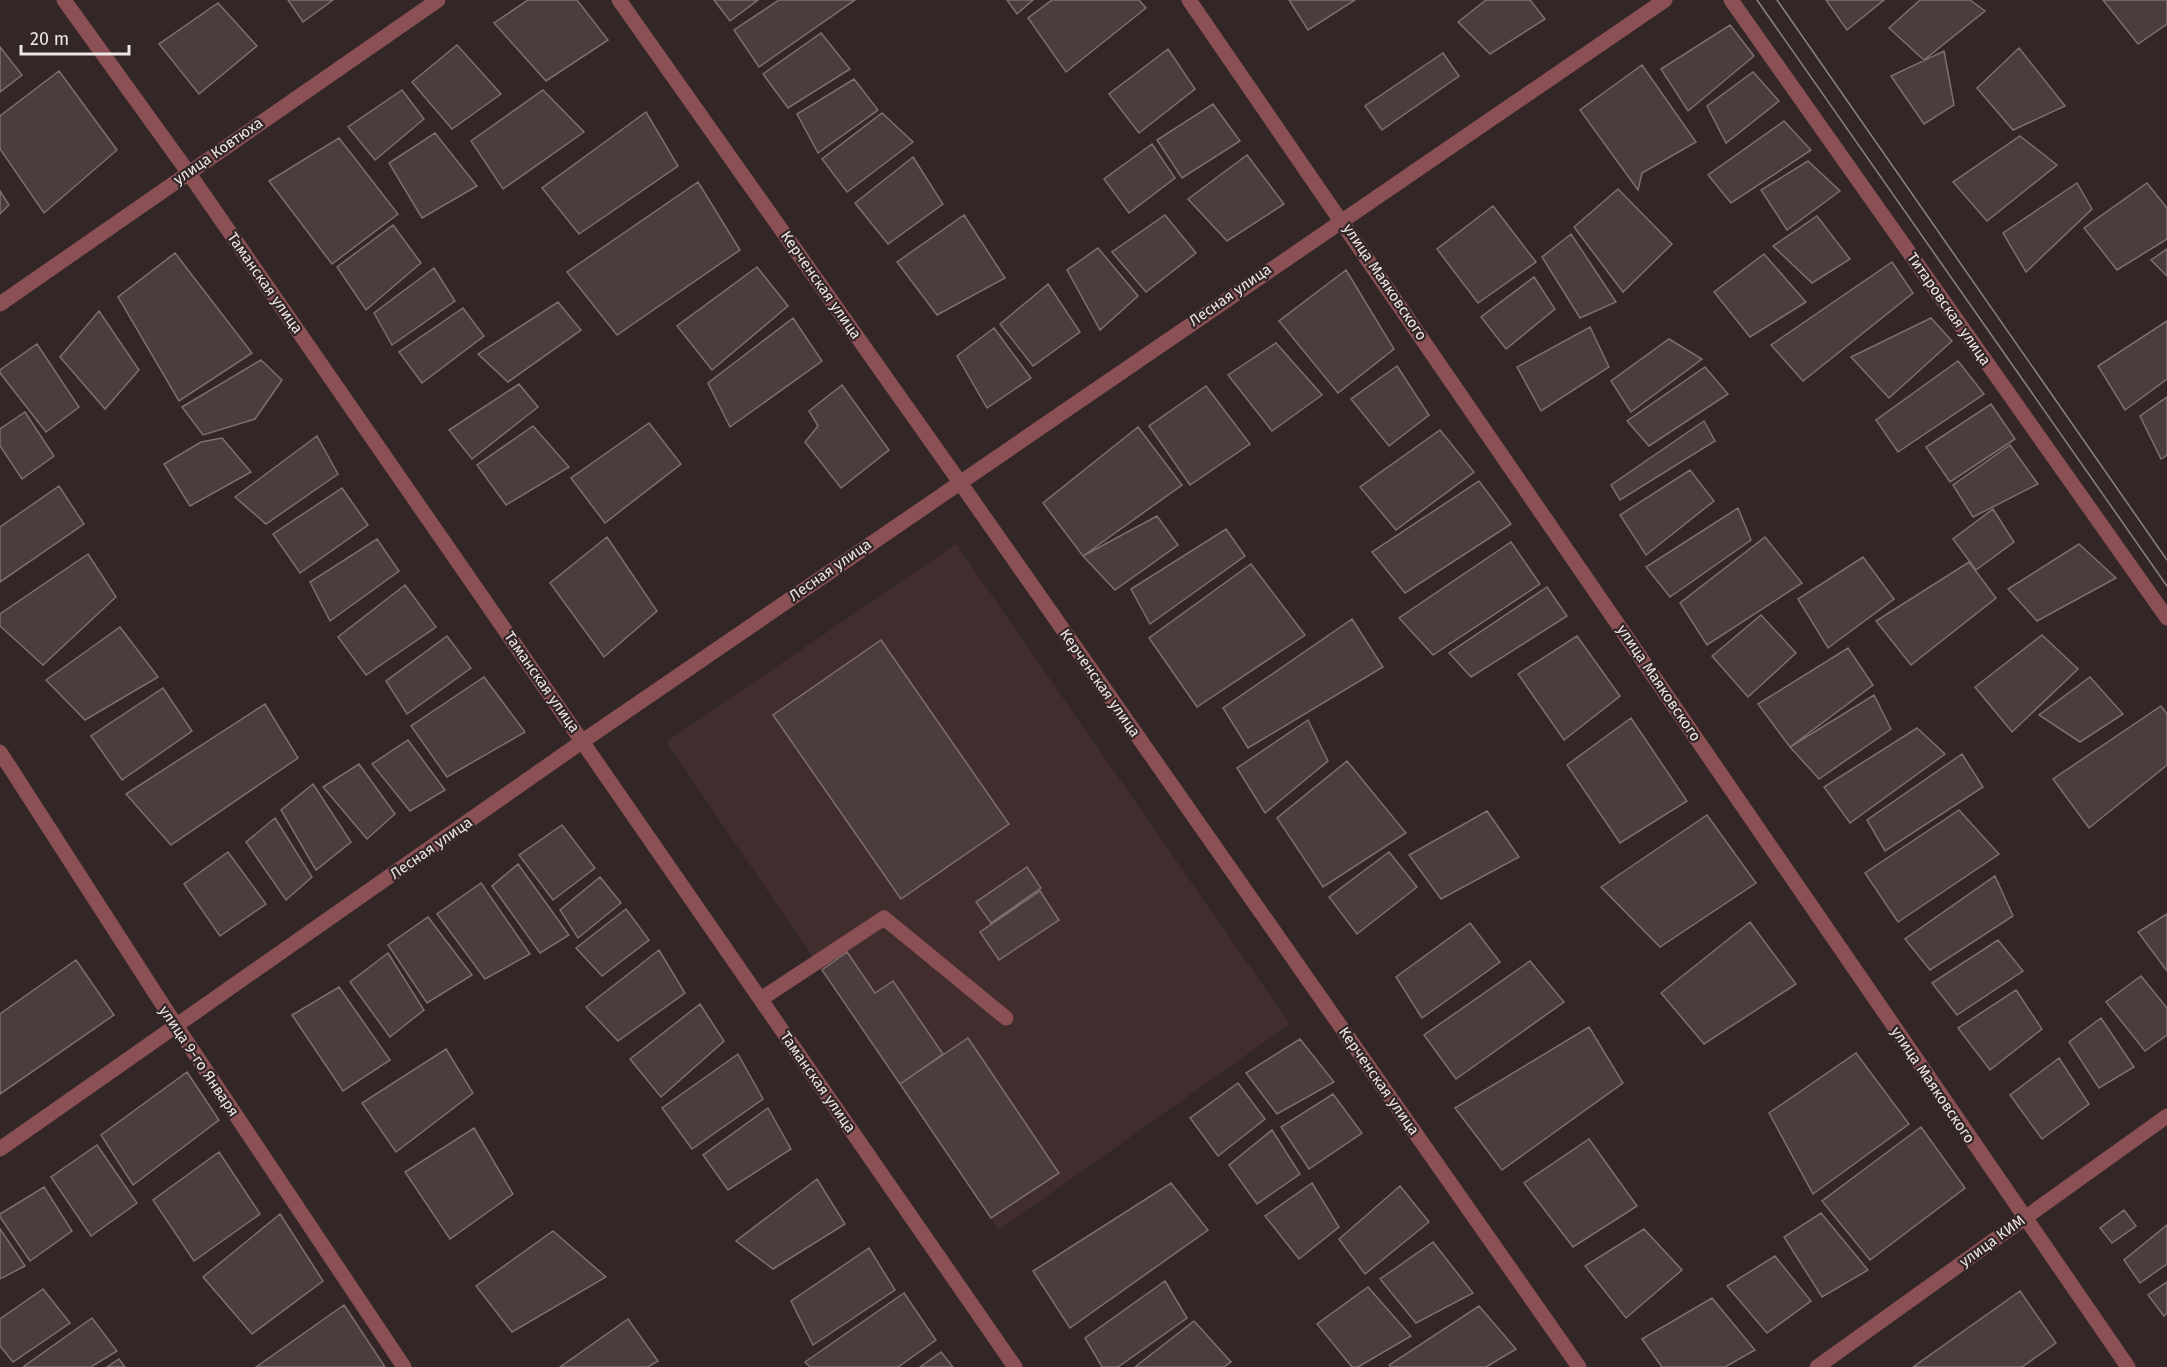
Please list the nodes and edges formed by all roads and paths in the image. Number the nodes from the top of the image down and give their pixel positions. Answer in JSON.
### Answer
{"nodes":[{"id":1,"x":64,"y":0,"type":"edge"},
{"id":2,"x":438,"y":0,"type":"edge"},
{"id":3,"x":619,"y":0,"type":"edge"},
{"id":4,"x":1190,"y":0,"type":"edge"},
{"id":5,"x":1665,"y":0,"type":"edge"},
{"id":6,"x":1731,"y":0,"type":"edge"},
{"id":7,"x":188,"y":172,"type":"junction"},
{"id":8,"x":1341,"y":218,"type":"junction"},
{"id":9,"x":0,"y":304,"type":"edge"},
{"id":10,"x":959,"y":481,"type":"junction"},
{"id":11,"x":2167,"y":618,"type":"edge"},
{"id":12,"x":582,"y":741,"type":"junction"},
{"id":13,"x":0,"y":752,"type":"edge"},
{"id":14,"x":761,"y":999,"type":"junction"},
{"id":15,"x":1006,"y":1018,"type":"dead end"},
{"id":16,"x":177,"y":1028,"type":"junction"},
{"id":17,"x":2167,"y":1116,"type":"edge"},
{"id":18,"x":0,"y":1149,"type":"edge"},
{"id":19,"x":2025,"y":1218,"type":"junction"},
{"id":20,"x":404,"y":1367,"type":"edge"},
{"id":21,"x":1015,"y":1367,"type":"edge"},
{"id":22,"x":1579,"y":1367,"type":"edge"},
{"id":23,"x":1817,"y":1367,"type":"edge"},
{"id":24,"x":2128,"y":1367,"type":"edge"}],
"edges":[{"from":1,"to":7,"type":"street","name":"Таманская улица"},
{"from":2,"to":7,"type":"street","name":"улица Ковтюха"},
{"from":3,"to":10,"type":"street","name":"Керченская улица"},
{"from":4,"to":8,"type":"street","name":"улица Маяковского"},
{"from":5,"to":8,"type":"street","name":"Лесная улица"},
{"from":6,"to":11,"type":"street","name":"Титаровская улица"},
{"from":7,"to":9,"type":"street","name":"улица Ковтюха"},
{"from":7,"to":12,"type":"street","name":"Таманская улица"},
{"from":8,"to":10,"type":"street","name":"Лесная улица"},
{"from":8,"to":19,"type":"street","name":"улица Маяковского"},
{"from":10,"to":12,"type":"street","name":"Лесная улица"},
{"from":10,"to":22,"type":"street","name":"Керченская улица"},
{"from":12,"to":14,"type":"street","name":"Таманская улица"},
{"from":12,"to":16,"type":"street","name":"Лесная улица"},
{"from":13,"to":16,"type":"street","name":"улица 9-го Января"},
{"from":14,"to":15,"type":"street"},
{"from":14,"to":21,"type":"street","name":"Таманская улица"},
{"from":16,"to":18,"type":"street","name":"Лесная улица"},
{"from":16,"to":20,"type":"street","name":"улица 9-го Января"},
{"from":17,"to":19,"type":"street","name":"улица КИМ"},
{"from":19,"to":23,"type":"street","name":"улица КИМ"},
{"from":19,"to":24,"type":"street","name":"улица Маяковского"}]}
